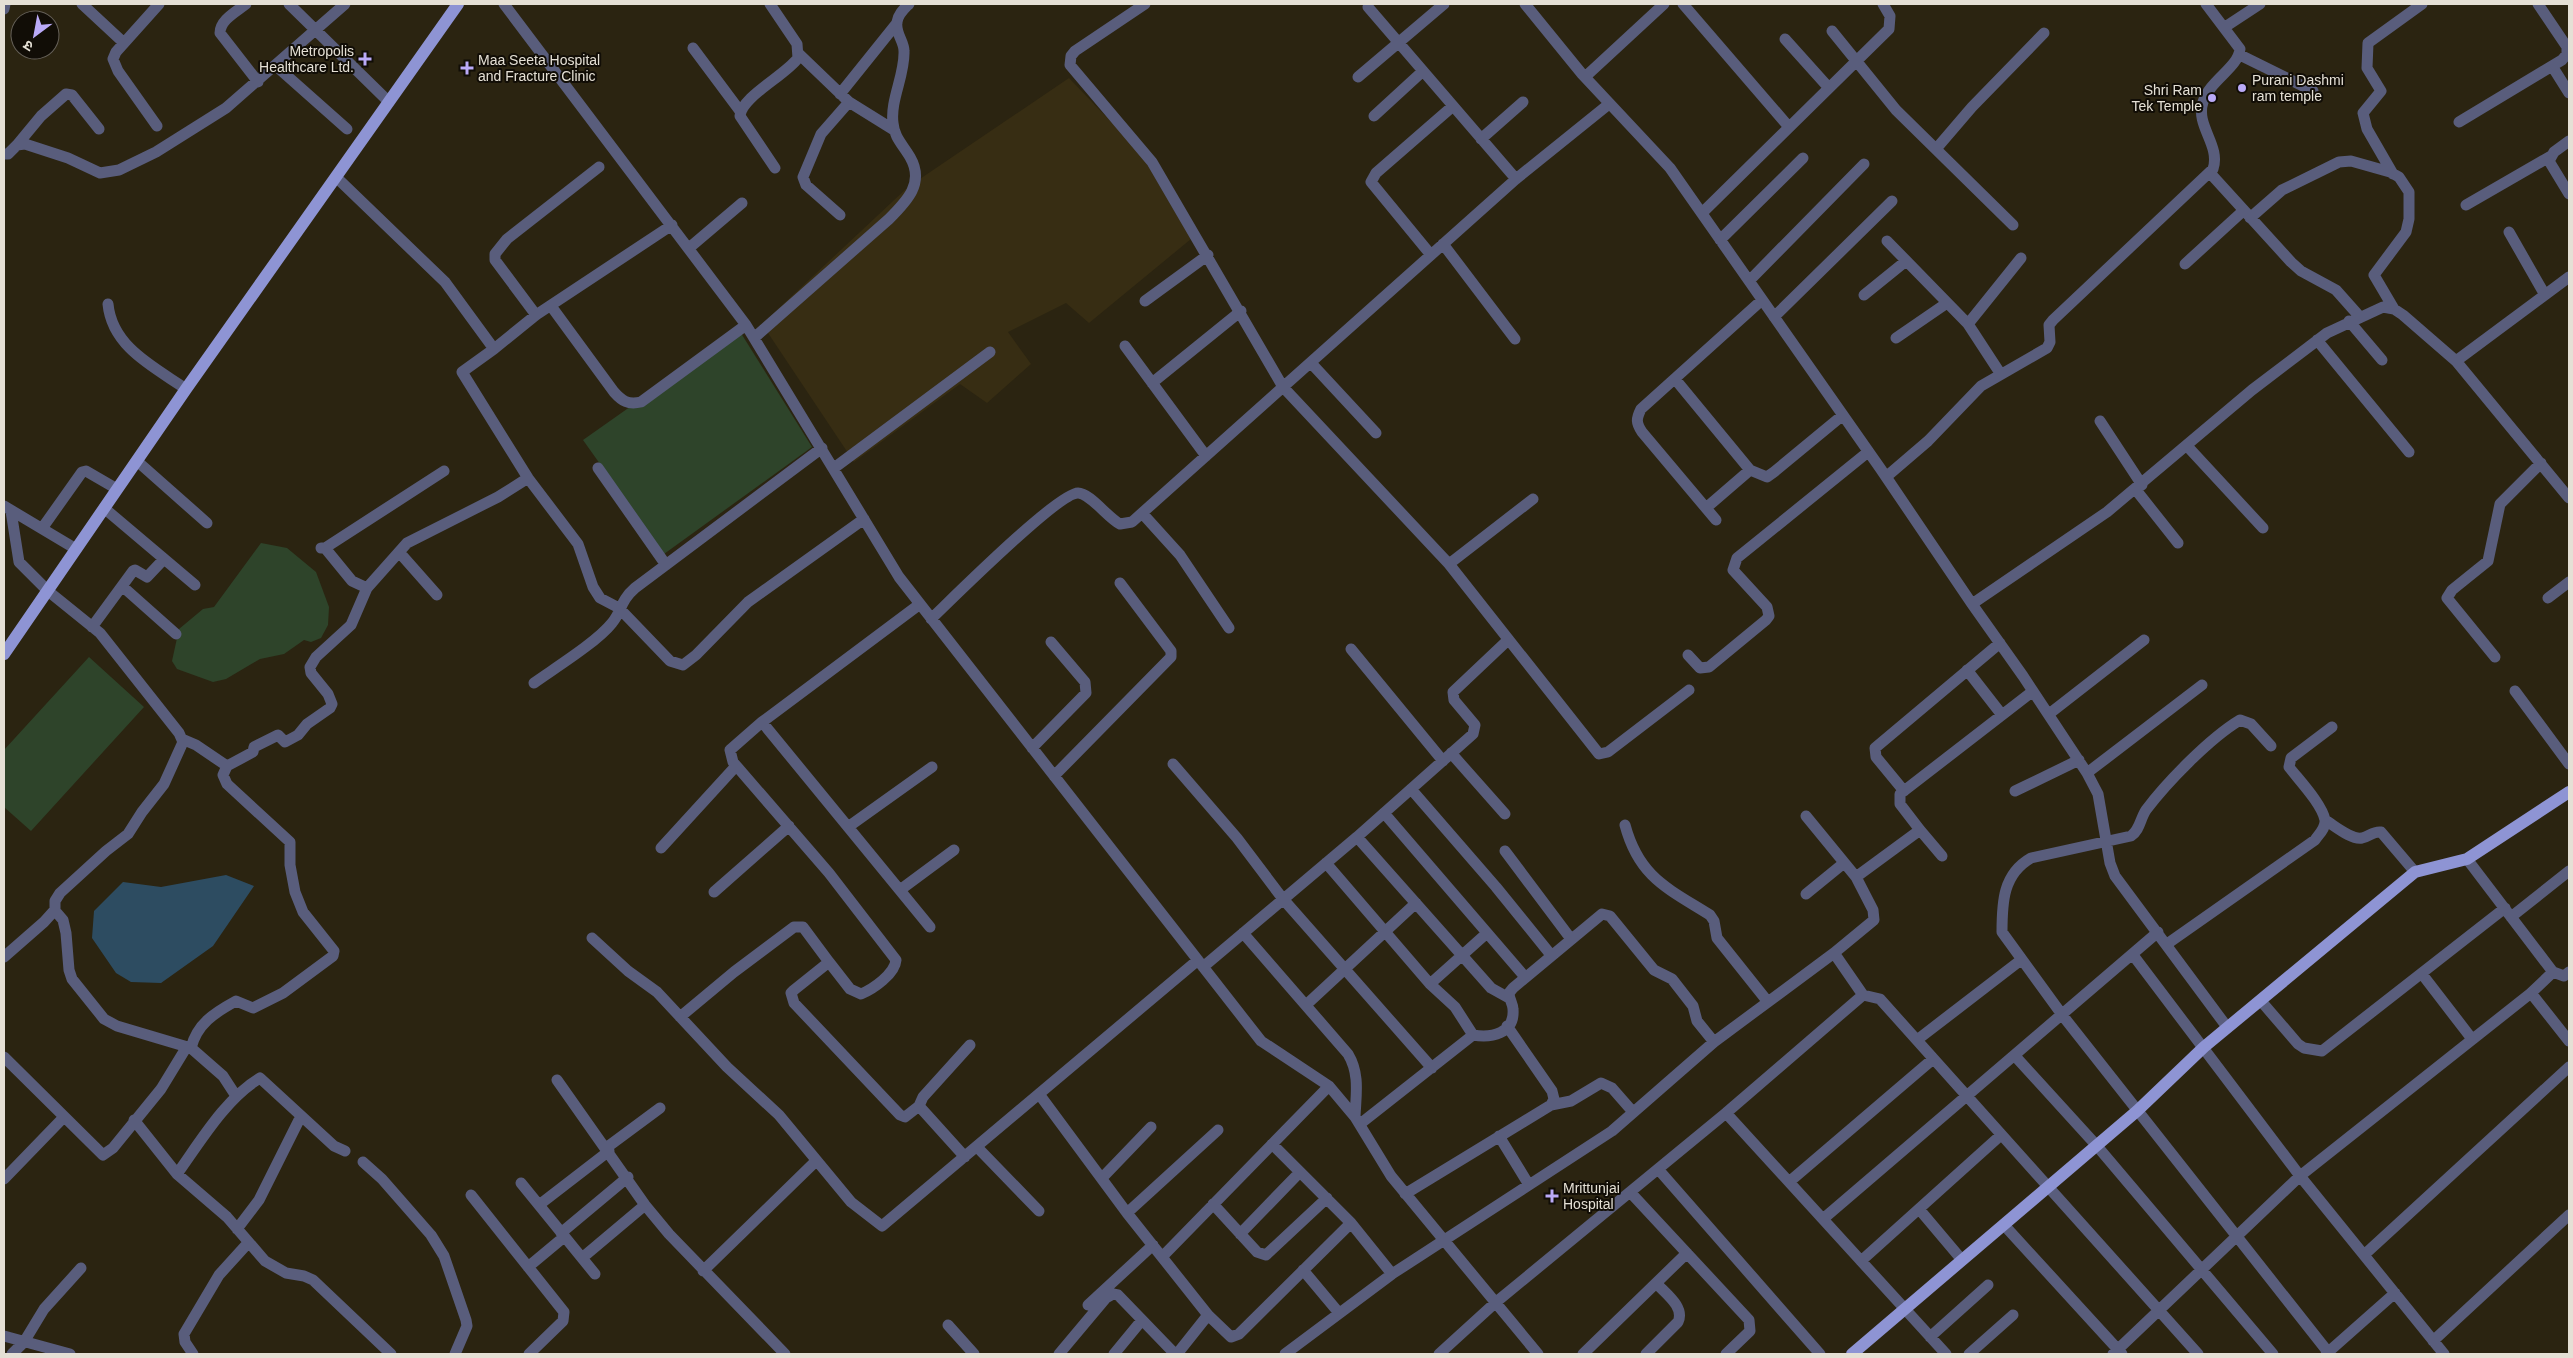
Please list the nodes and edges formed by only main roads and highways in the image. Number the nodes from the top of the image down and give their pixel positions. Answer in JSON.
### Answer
{"nodes":[{"id":1,"x":458,"y":4,"type":"edge"},
{"id":2,"x":4,"y":654,"type":"edge"},
{"id":3,"x":2569,"y":792,"type":"edge"},
{"id":4,"x":1852,"y":1354,"type":"edge"}],
"edges":[{"from":1,"to":2,"type":"main road"},
{"from":3,"to":4,"type":"main road"}]}
